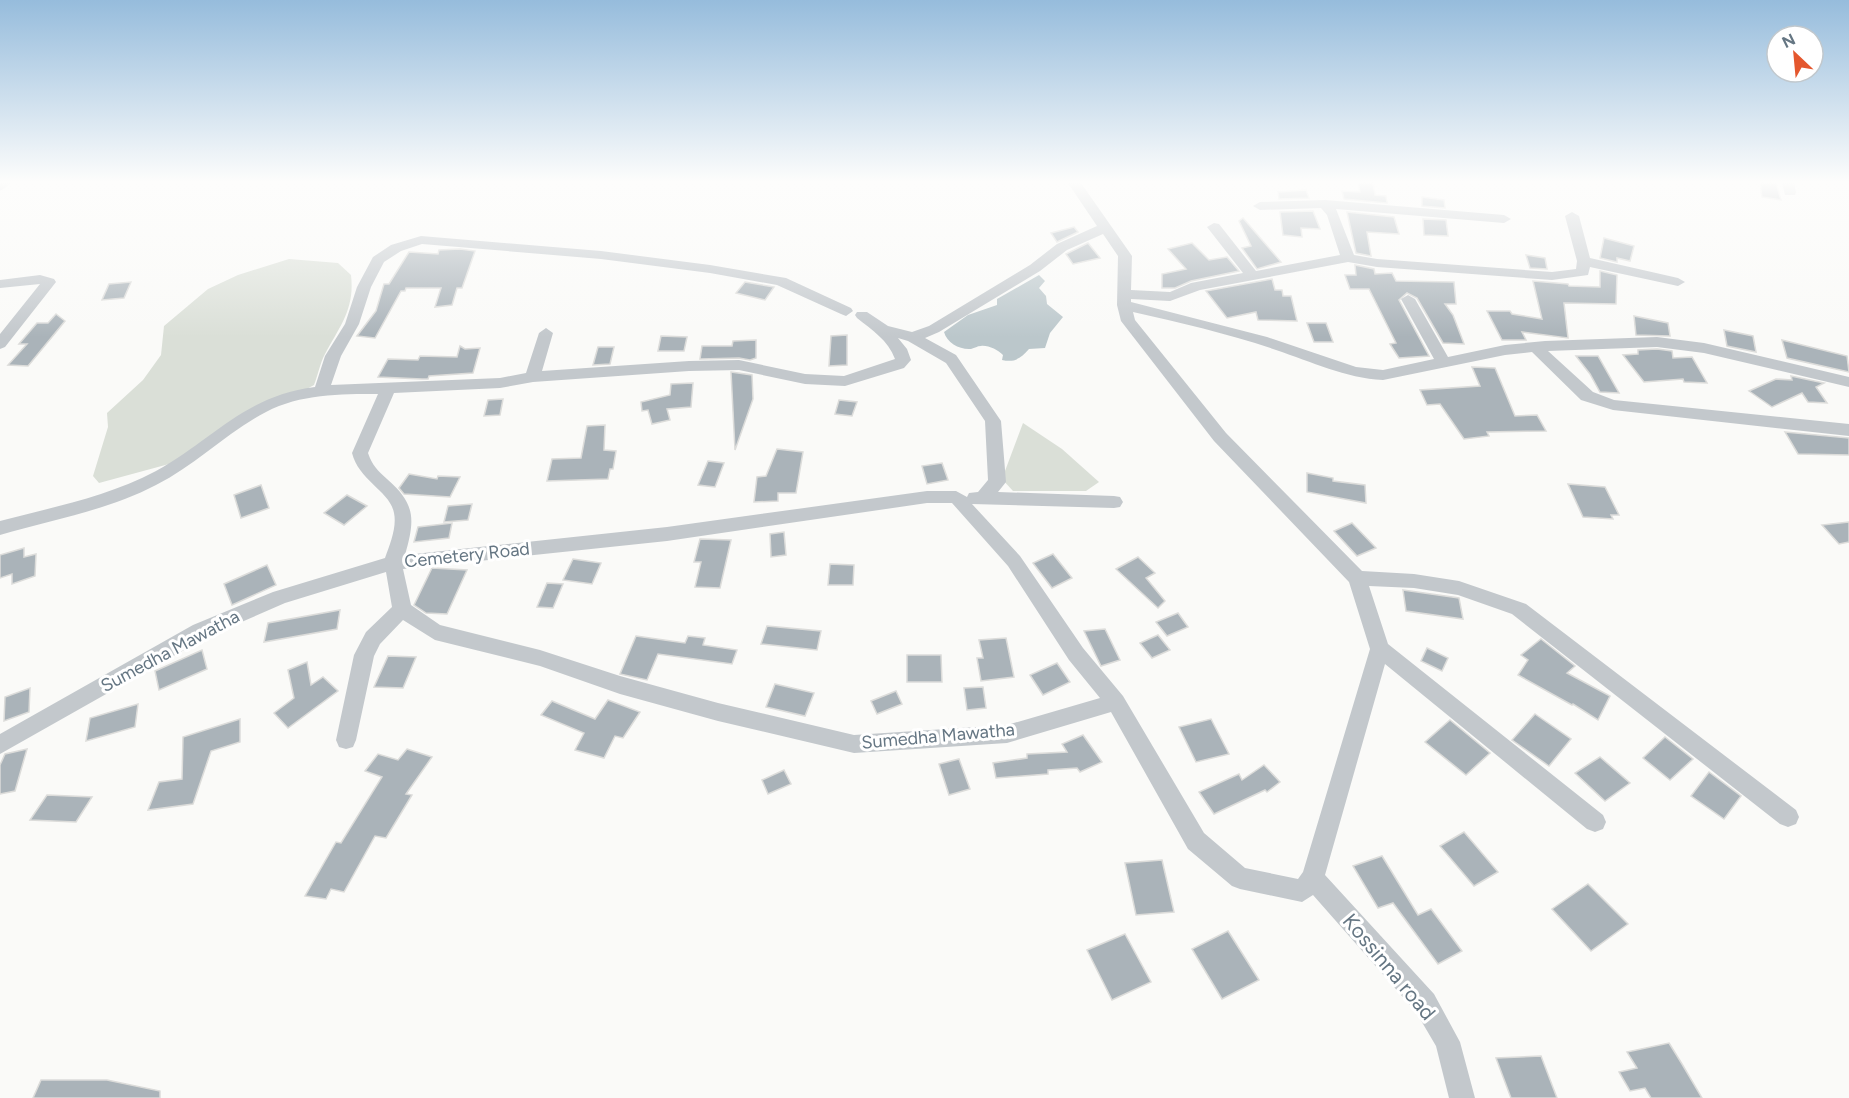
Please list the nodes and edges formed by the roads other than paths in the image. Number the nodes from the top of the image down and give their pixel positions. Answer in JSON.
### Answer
{"nodes":[{"id":1,"x":1080,"y":234,"type":"edge"},
{"id":2,"x":1111,"y":234,"type":"edge"},
{"id":3,"x":1220,"y":234,"type":"edge"},
{"id":4,"x":1340,"y":234,"type":"edge"},
{"id":5,"x":1577,"y":234,"type":"edge"},
{"id":6,"x":1348,"y":258,"type":"junction"},
{"id":7,"x":1584,"y":261,"type":"junction"},
{"id":8,"x":1252,"y":275,"type":"junction"},
{"id":9,"x":1678,"y":282,"type":"dead end"},
{"id":10,"x":0,"y":284,"type":"edge"},
{"id":11,"x":1408,"y":299,"type":"dead end"},
{"id":12,"x":1124,"y":300,"type":"junction"},
{"id":13,"x":846,"y":311,"type":"dead end"},
{"id":14,"x":862,"y":315,"type":"dead end"},
{"id":15,"x":884,"y":330,"type":"junction"},
{"id":16,"x":546,"y":333,"type":"dead end"},
{"id":17,"x":913,"y":337,"type":"junction"},
{"id":18,"x":0,"y":344,"type":"edge"},
{"id":19,"x":1535,"y":347,"type":"junction"},
{"id":20,"x":1443,"y":362,"type":"junction"},
{"id":21,"x":533,"y":377,"type":"junction"},
{"id":22,"x":1849,"y":382,"type":"edge"},
{"id":23,"x":388,"y":388,"type":"junction"},
{"id":24,"x":322,"y":390,"type":"junction"},
{"id":25,"x":1849,"y":430,"type":"edge"},
{"id":26,"x":956,"y":497,"type":"junction"},
{"id":27,"x":983,"y":498,"type":"junction"},
{"id":28,"x":1114,"y":502,"type":"dead end"},
{"id":29,"x":0,"y":528,"type":"edge"},
{"id":30,"x":393,"y":563,"type":"junction"},
{"id":31,"x":1357,"y":578,"type":"junction"},
{"id":32,"x":402,"y":609,"type":"junction"},
{"id":33,"x":1380,"y":649,"type":"junction"},
{"id":34,"x":1116,"y":702,"type":"junction"},
{"id":35,"x":346,"y":740,"type":"dead end"},
{"id":36,"x":0,"y":745,"type":"edge"},
{"id":37,"x":1788,"y":817,"type":"dead end"},
{"id":38,"x":1595,"y":822,"type":"dead end"},
{"id":39,"x":1312,"y":878,"type":"junction"},
{"id":40,"x":1462,"y":1098,"type":"edge"}],
"edges":[{"from":1,"to":17,"type":"street"},
{"from":2,"to":12,"type":"street"},
{"from":3,"to":8,"type":"street"},
{"from":4,"to":6,"type":"street"},
{"from":5,"to":7,"type":"street"},
{"from":6,"to":7,"type":"street"},
{"from":6,"to":8,"type":"street"},
{"from":7,"to":9,"type":"street"},
{"from":8,"to":12,"type":"street"},
{"from":10,"to":18,"type":"street"},
{"from":11,"to":20,"type":"street"},
{"from":12,"to":20,"type":"street"},
{"from":12,"to":31,"type":"street"},
{"from":13,"to":24,"type":"street"},
{"from":14,"to":15,"type":"street"},
{"from":15,"to":17,"type":"street"},
{"from":15,"to":21,"type":"street"},
{"from":16,"to":21,"type":"street"},
{"from":17,"to":27,"type":"street"},
{"from":19,"to":20,"type":"street"},
{"from":19,"to":22,"type":"street"},
{"from":19,"to":25,"type":"street"},
{"from":21,"to":23,"type":"street"},
{"from":23,"to":24,"type":"street"},
{"from":23,"to":30,"type":"street","name":"Cemetery Road"},
{"from":24,"to":29,"type":"street"},
{"from":26,"to":27,"type":"street","name":"Cemetery Road"},
{"from":26,"to":30,"type":"street","name":"Cemetery Road"},
{"from":26,"to":34,"type":"street"},
{"from":27,"to":28,"type":"street","name":"Cemetery Road"},
{"from":30,"to":32,"type":"street"},
{"from":30,"to":36,"type":"street","name":"Sumedha Mawatha"},
{"from":31,"to":33,"type":"street"},
{"from":31,"to":37,"type":"street"},
{"from":32,"to":34,"type":"street","name":"Sumedha Mawatha"},
{"from":32,"to":35,"type":"street"},
{"from":33,"to":38,"type":"street"},
{"from":33,"to":39,"type":"street"},
{"from":34,"to":39,"type":"street"},
{"from":39,"to":40,"type":"street","name":"Kossinna road"}]}
